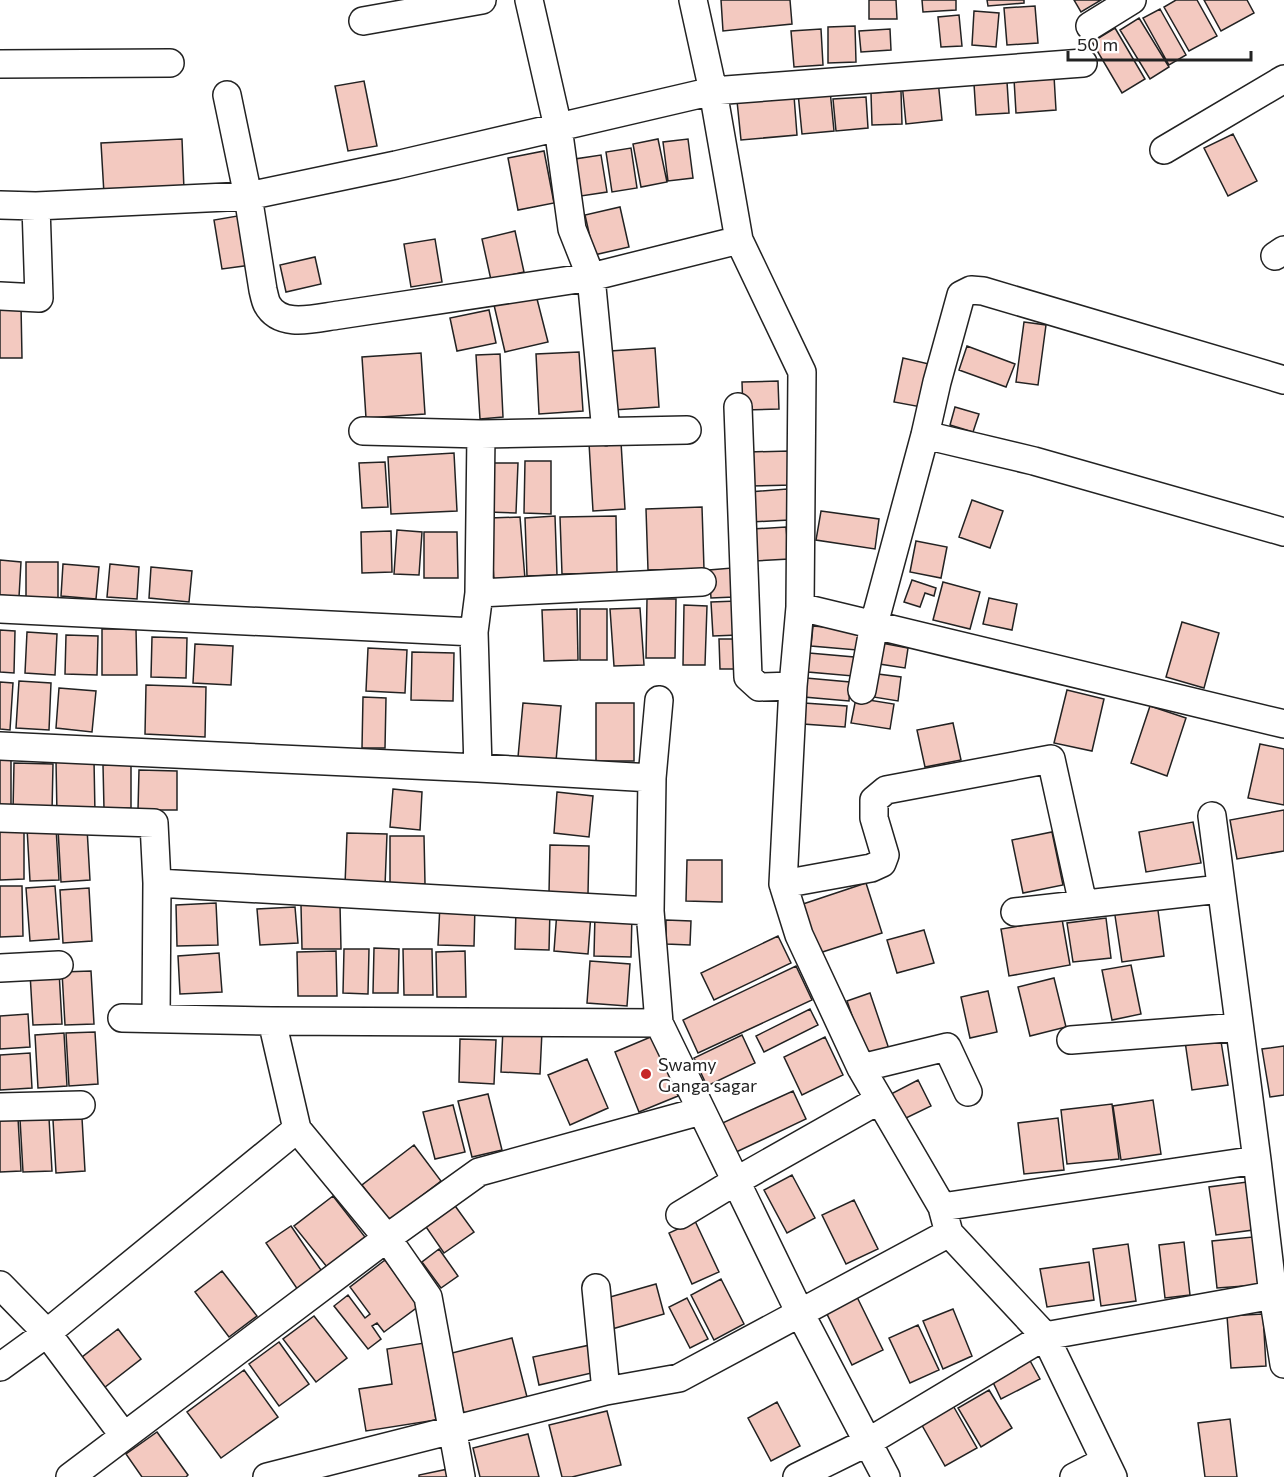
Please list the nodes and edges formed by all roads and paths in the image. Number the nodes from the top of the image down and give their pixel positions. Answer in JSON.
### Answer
{"nodes":[{"id":1,"x":482,"y":0,"type":"edge"},
{"id":2,"x":529,"y":0,"type":"edge"},
{"id":3,"x":693,"y":0,"type":"edge"},
{"id":4,"x":1132,"y":0,"type":"edge"},
{"id":5,"x":363,"y":21,"type":"dead end"},
{"id":6,"x":1090,"y":26,"type":"dead end"},
{"id":7,"x":170,"y":63,"type":"dead end"},
{"id":8,"x":1083,"y":63,"type":"dead end"},
{"id":9,"x":0,"y":64,"type":"edge"},
{"id":10,"x":1284,"y":79,"type":"edge"},
{"id":11,"x":713,"y":91,"type":"junction"},
{"id":12,"x":227,"y":95,"type":"dead end"},
{"id":13,"x":558,"y":127,"type":"junction"},
{"id":14,"x":1164,"y":150,"type":"dead end"},
{"id":15,"x":248,"y":196,"type":"junction"},
{"id":16,"x":0,"y":205,"type":"edge"},
{"id":17,"x":36,"y":206,"type":"junction"},
{"id":18,"x":739,"y":240,"type":"junction"},
{"id":19,"x":591,"y":277,"type":"junction"},
{"id":20,"x":0,"y":296,"type":"edge"},
{"id":21,"x":1284,"y":380,"type":"edge"},
{"id":22,"x":738,"y":407,"type":"dead end"},
{"id":23,"x":687,"y":430,"type":"dead end"},
{"id":24,"x":363,"y":431,"type":"dead end"},
{"id":25,"x":606,"y":432,"type":"junction"},
{"id":26,"x":481,"y":434,"type":"junction"},
{"id":27,"x":925,"y":435,"type":"junction"},
{"id":28,"x":1284,"y":532,"type":"edge"},
{"id":29,"x":702,"y":582,"type":"dead end"},
{"id":30,"x":479,"y":593,"type":"junction"},
{"id":31,"x":800,"y":607,"type":"junction"},
{"id":32,"x":0,"y":609,"type":"edge"},
{"id":33,"x":874,"y":624,"type":"junction"},
{"id":34,"x":474,"y":632,"type":"junction"},
{"id":35,"x":793,"y":686,"type":"junction"},
{"id":36,"x":862,"y":690,"type":"dead end"},
{"id":37,"x":659,"y":700,"type":"dead end"},
{"id":38,"x":1284,"y":724,"type":"edge"},
{"id":39,"x":0,"y":746,"type":"edge"},
{"id":40,"x":478,"y":768,"type":"junction"},
{"id":41,"x":652,"y":778,"type":"junction"},
{"id":42,"x":1212,"y":816,"type":"dead end"},
{"id":43,"x":0,"y":818,"type":"edge"},
{"id":44,"x":156,"y":883,"type":"junction"},
{"id":45,"x":783,"y":884,"type":"junction"},
{"id":46,"x":1221,"y":889,"type":"junction"},
{"id":47,"x":1083,"y":904,"type":"junction"},
{"id":48,"x":650,"y":911,"type":"junction"},
{"id":49,"x":1015,"y":912,"type":"dead end"},
{"id":50,"x":59,"y":965,"type":"dead end"},
{"id":51,"x":0,"y":968,"type":"edge"},
{"id":52,"x":122,"y":1018,"type":"dead end"},
{"id":53,"x":156,"y":1018,"type":"junction"},
{"id":54,"x":272,"y":1021,"type":"junction"},
{"id":55,"x":659,"y":1023,"type":"junction"},
{"id":56,"x":1239,"y":1027,"type":"junction"},
{"id":57,"x":1071,"y":1040,"type":"dead end"},
{"id":58,"x":861,"y":1068,"type":"junction"},
{"id":59,"x":968,"y":1092,"type":"dead end"},
{"id":60,"x":879,"y":1100,"type":"junction"},
{"id":61,"x":81,"y":1105,"type":"dead end"},
{"id":62,"x":0,"y":1107,"type":"edge"},
{"id":63,"x":701,"y":1111,"type":"junction"},
{"id":64,"x":297,"y":1129,"type":"junction"},
{"id":65,"x":1257,"y":1160,"type":"junction"},
{"id":66,"x":736,"y":1181,"type":"junction"},
{"id":67,"x":942,"y":1207,"type":"junction"},
{"id":68,"x":680,"y":1215,"type":"dead end"},
{"id":69,"x":949,"y":1233,"type":"junction"},
{"id":70,"x":387,"y":1238,"type":"junction"},
{"id":71,"x":0,"y":1285,"type":"edge"},
{"id":72,"x":596,"y":1288,"type":"dead end"},
{"id":73,"x":1273,"y":1296,"type":"junction"},
{"id":74,"x":800,"y":1313,"type":"junction"},
{"id":75,"x":46,"y":1333,"type":"junction"},
{"id":76,"x":1045,"y":1336,"type":"junction"},
{"id":77,"x":1284,"y":1364,"type":"edge"},
{"id":78,"x":0,"y":1367,"type":"edge"},
{"id":79,"x":606,"y":1392,"type":"junction"},
{"id":80,"x":453,"y":1429,"type":"junction"},
{"id":81,"x":124,"y":1436,"type":"junction"},
{"id":82,"x":868,"y":1442,"type":"junction"},
{"id":83,"x":1109,"y":1469,"type":"edge"},
{"id":84,"x":70,"y":1477,"type":"edge"},
{"id":85,"x":267,"y":1477,"type":"edge"},
{"id":86,"x":461,"y":1477,"type":"edge"},
{"id":87,"x":797,"y":1477,"type":"edge"},
{"id":88,"x":886,"y":1477,"type":"edge"},
{"id":89,"x":1074,"y":1477,"type":"edge"}],
"edges":[{"from":1,"to":5,"type":"street"},
{"from":2,"to":13,"type":"street"},
{"from":3,"to":11,"type":"street"},
{"from":4,"to":6,"type":"street"},
{"from":7,"to":9,"type":"street"},
{"from":8,"to":11,"type":"street"},
{"from":10,"to":14,"type":"street"},
{"from":11,"to":13,"type":"street"},
{"from":11,"to":18,"type":"street"},
{"from":12,"to":15,"type":"street"},
{"from":13,"to":15,"type":"street"},
{"from":13,"to":19,"type":"street"},
{"from":15,"to":17,"type":"street"},
{"from":15,"to":19,"type":"street"},
{"from":16,"to":17,"type":"street"},
{"from":17,"to":20,"type":"street"},
{"from":18,"to":19,"type":"street"},
{"from":18,"to":31,"type":"street"},
{"from":19,"to":25,"type":"street"},
{"from":21,"to":27,"type":"street"},
{"from":22,"to":35,"type":"street"},
{"from":23,"to":25,"type":"street"},
{"from":24,"to":26,"type":"street"},
{"from":25,"to":26,"type":"street"},
{"from":26,"to":30,"type":"street"},
{"from":27,"to":28,"type":"street"},
{"from":27,"to":33,"type":"street"},
{"from":29,"to":30,"type":"street"},
{"from":30,"to":34,"type":"street"},
{"from":31,"to":33,"type":"street"},
{"from":31,"to":35,"type":"street"},
{"from":32,"to":34,"type":"street"},
{"from":33,"to":36,"type":"street"},
{"from":33,"to":38,"type":"street"},
{"from":34,"to":40,"type":"street"},
{"from":35,"to":45,"type":"street"},
{"from":37,"to":41,"type":"street"},
{"from":39,"to":40,"type":"street"},
{"from":40,"to":41,"type":"street"},
{"from":41,"to":48,"type":"street"},
{"from":42,"to":46,"type":"street"},
{"from":43,"to":44,"type":"street"},
{"from":44,"to":48,"type":"street"},
{"from":44,"to":53,"type":"street"},
{"from":45,"to":47,"type":"street"},
{"from":45,"to":58,"type":"street"},
{"from":46,"to":47,"type":"street"},
{"from":46,"to":56,"type":"street"},
{"from":47,"to":49,"type":"street"},
{"from":48,"to":55,"type":"street"},
{"from":50,"to":51,"type":"street"},
{"from":52,"to":53,"type":"street"},
{"from":53,"to":54,"type":"street"},
{"from":54,"to":55,"type":"street"},
{"from":54,"to":64,"type":"street"},
{"from":55,"to":63,"type":"street"},
{"from":56,"to":57,"type":"street"},
{"from":56,"to":65,"type":"street"},
{"from":58,"to":59,"type":"street"},
{"from":58,"to":60,"type":"street"},
{"from":60,"to":66,"type":"street"},
{"from":60,"to":67,"type":"street"},
{"from":61,"to":62,"type":"street"},
{"from":63,"to":66,"type":"street"},
{"from":63,"to":70,"type":"street"},
{"from":64,"to":70,"type":"street"},
{"from":64,"to":75,"type":"street"},
{"from":65,"to":67,"type":"street"},
{"from":65,"to":73,"type":"street"},
{"from":66,"to":68,"type":"street"},
{"from":66,"to":74,"type":"street"},
{"from":67,"to":69,"type":"street"},
{"from":69,"to":74,"type":"street"},
{"from":69,"to":76,"type":"street"},
{"from":70,"to":80,"type":"street"},
{"from":70,"to":81,"type":"street"},
{"from":71,"to":75,"type":"street"},
{"from":72,"to":79,"type":"street"},
{"from":73,"to":76,"type":"street"},
{"from":73,"to":77,"type":"street"},
{"from":74,"to":79,"type":"street"},
{"from":74,"to":82,"type":"street"},
{"from":75,"to":78,"type":"street"},
{"from":75,"to":81,"type":"street"},
{"from":76,"to":82,"type":"street"},
{"from":76,"to":83,"type":"street"},
{"from":79,"to":80,"type":"street"},
{"from":80,"to":85,"type":"street"},
{"from":80,"to":86,"type":"street"},
{"from":81,"to":84,"type":"street"},
{"from":82,"to":87,"type":"street"},
{"from":82,"to":88,"type":"street"},
{"from":83,"to":89,"type":"street"}]}
